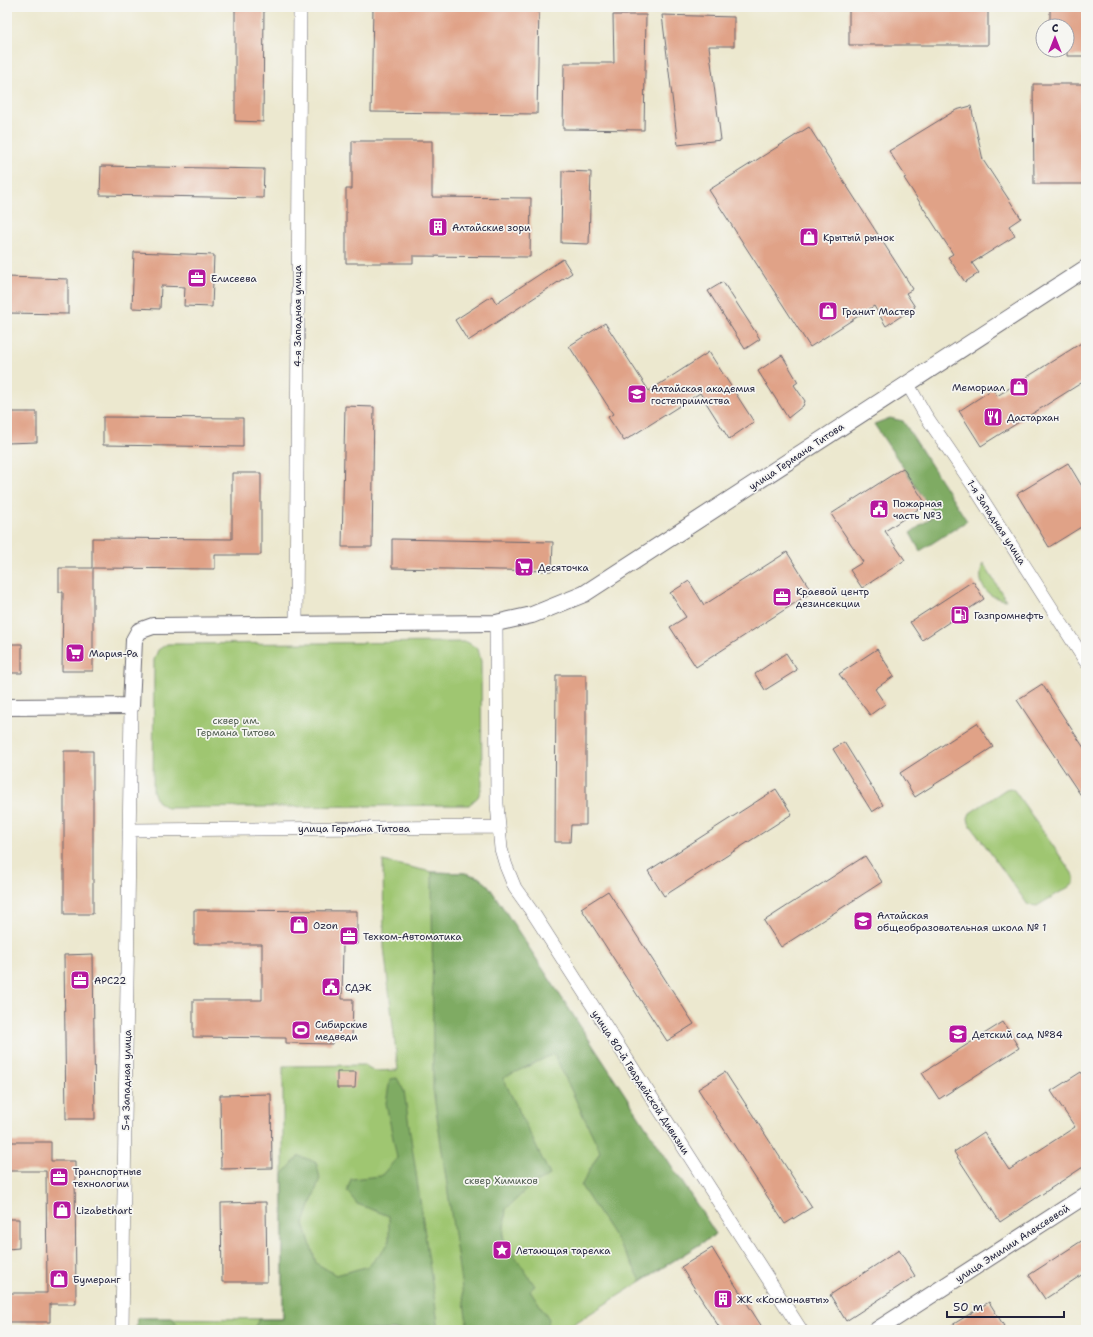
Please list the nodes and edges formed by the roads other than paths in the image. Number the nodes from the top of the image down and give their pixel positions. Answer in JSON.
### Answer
{"nodes":[{"id":1,"x":300,"y":7,"type":"edge"},
{"id":2,"x":1086,"y":268,"type":"edge"},
{"id":3,"x":907,"y":383,"type":"junction"},
{"id":4,"x":496,"y":623,"type":"junction"},
{"id":5,"x":296,"y":624,"type":"junction"},
{"id":6,"x":1086,"y":662,"type":"edge"},
{"id":7,"x":131,"y":706,"type":"junction"},
{"id":8,"x":7,"y":707,"type":"edge"},
{"id":9,"x":499,"y":827,"type":"junction"},
{"id":10,"x":129,"y":830,"type":"junction"},
{"id":11,"x":1086,"y":1195,"type":"edge"},
{"id":12,"x":122,"y":1330,"type":"edge"},
{"id":13,"x":801,"y":1330,"type":"edge"},
{"id":14,"x":877,"y":1330,"type":"edge"}],
"edges":[{"from":1,"to":5,"type":"street","name":"4-я Западная улица"},
{"from":2,"to":3,"type":"street","name":"улица Германа Титова"},
{"from":3,"to":4,"type":"street","name":"улица Германа Титова"},
{"from":3,"to":6,"type":"street","name":"1-я Западная улица"},
{"from":4,"to":5,"type":"street","name":"улица Германа Титова"},
{"from":4,"to":9,"type":"street"},
{"from":5,"to":7,"type":"street","name":"улица Германа Титова"},
{"from":7,"to":8,"type":"street"},
{"from":7,"to":10,"type":"street","name":"улица Германа Титова"},
{"from":9,"to":10,"type":"street","name":"улица Германа Титова"},
{"from":9,"to":13,"type":"street","name":"улица 80-й Гвардейской Дивизии"},
{"from":10,"to":12,"type":"street","name":"5-я Западная улица"},
{"from":11,"to":14,"type":"street","name":"улица Эмилии Алексеевой"}]}
